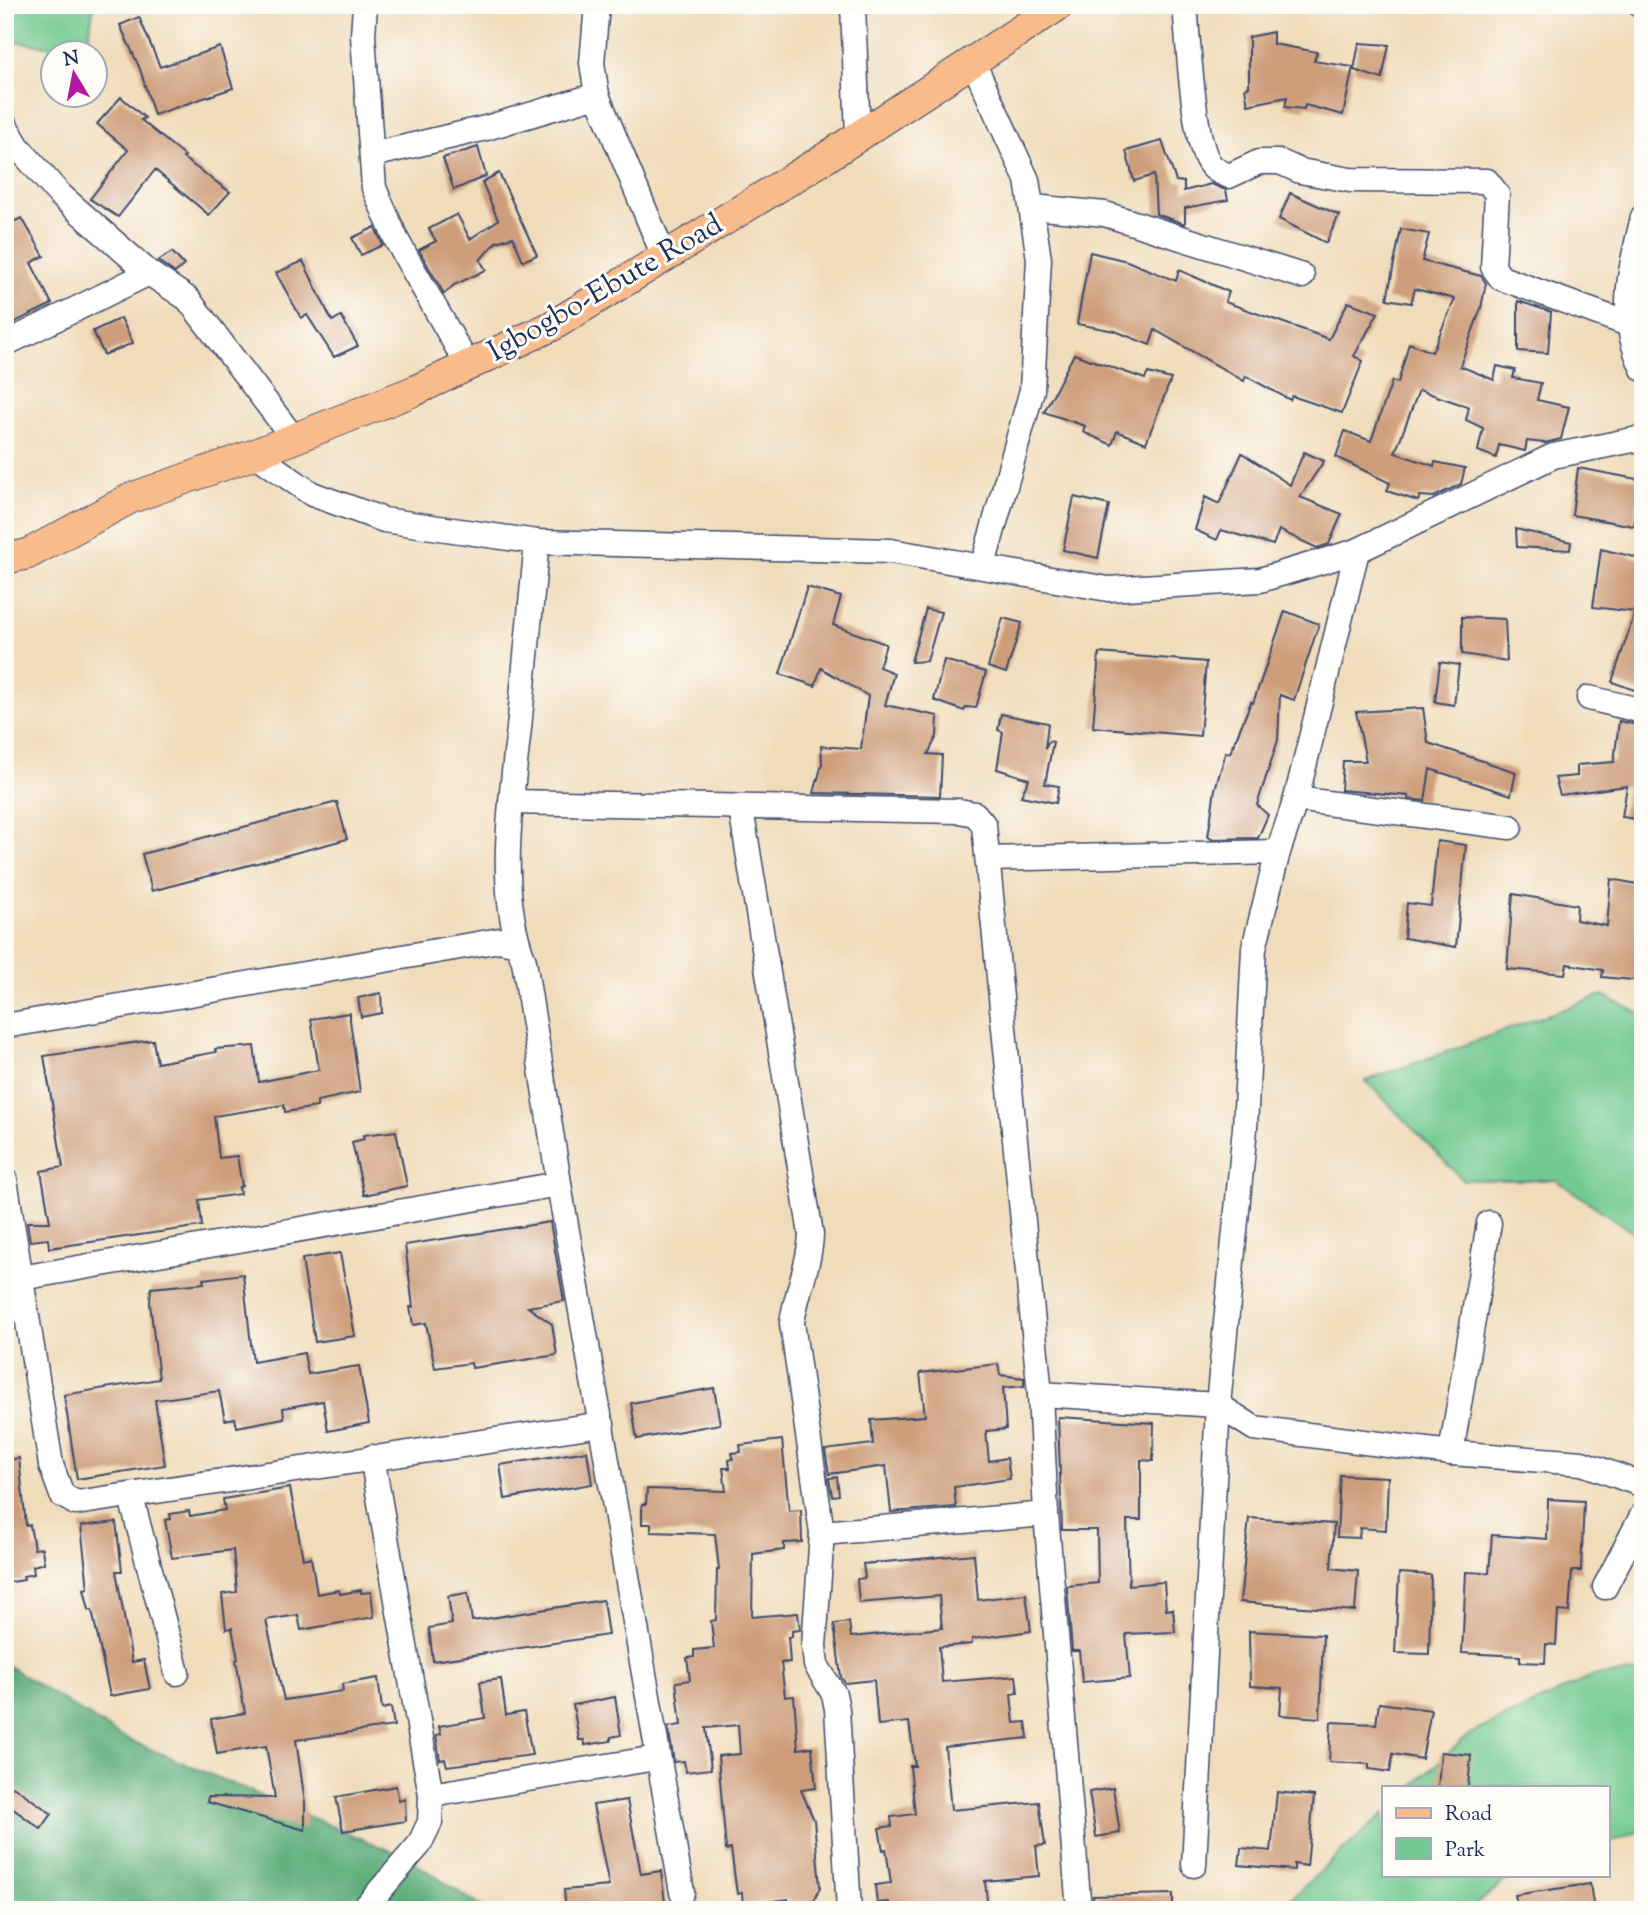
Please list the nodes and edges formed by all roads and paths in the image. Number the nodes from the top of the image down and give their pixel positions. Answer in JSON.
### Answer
{"nodes":[{"id":1,"x":365,"y":5,"type":"edge"},
{"id":2,"x":597,"y":5,"type":"edge"},
{"id":3,"x":853,"y":5,"type":"edge"},
{"id":4,"x":1059,"y":5,"type":"edge"},
{"id":5,"x":1185,"y":5,"type":"edge"},
{"id":6,"x":973,"y":62,"type":"junction"},
{"id":7,"x":597,"y":94,"type":"junction"},
{"id":8,"x":5,"y":125,"type":"edge"},
{"id":9,"x":859,"y":137,"type":"junction"},
{"id":10,"x":372,"y":155,"type":"junction"},
{"id":11,"x":1033,"y":207,"type":"junction"},
{"id":12,"x":1643,"y":217,"type":"edge"},
{"id":13,"x":665,"y":259,"type":"junction"},
{"id":14,"x":149,"y":273,"type":"junction"},
{"id":15,"x":1302,"y":276,"type":"dead end"},
{"id":16,"x":1628,"y":324,"type":"junction"},
{"id":17,"x":5,"y":344,"type":"edge"},
{"id":18,"x":468,"y":366,"type":"junction"},
{"id":19,"x":1643,"y":369,"type":"edge"},
{"id":20,"x":1643,"y":438,"type":"edge"},
{"id":21,"x":294,"y":439,"type":"junction"},
{"id":22,"x":255,"y":454,"type":"junction"},
{"id":23,"x":537,"y":542,"type":"junction"},
{"id":24,"x":1357,"y":551,"type":"junction"},
{"id":25,"x":5,"y":559,"type":"edge"},
{"id":26,"x":983,"y":565,"type":"junction"},
{"id":27,"x":1589,"y":698,"type":"dead end"},
{"id":28,"x":1643,"y":711,"type":"edge"},
{"id":29,"x":1296,"y":799,"type":"junction"},
{"id":30,"x":511,"y":802,"type":"junction"},
{"id":31,"x":741,"y":809,"type":"junction"},
{"id":32,"x":1510,"y":827,"type":"dead end"},
{"id":33,"x":1278,"y":852,"type":"junction"},
{"id":34,"x":989,"y":859,"type":"junction"},
{"id":35,"x":517,"y":944,"type":"junction"},
{"id":36,"x":5,"y":1026,"type":"edge"},
{"id":37,"x":5,"y":1180,"type":"edge"},
{"id":38,"x":559,"y":1184,"type":"junction"},
{"id":39,"x":1489,"y":1223,"type":"dead end"},
{"id":40,"x":9,"y":1230,"type":"edge"},
{"id":41,"x":21,"y":1278,"type":"junction"},
{"id":42,"x":1040,"y":1394,"type":"junction"},
{"id":43,"x":1218,"y":1405,"type":"junction"},
{"id":44,"x":602,"y":1424,"type":"junction"},
{"id":45,"x":1451,"y":1453,"type":"junction"},
{"id":46,"x":372,"y":1457,"type":"junction"},
{"id":47,"x":1643,"y":1485,"type":"edge"},
{"id":48,"x":131,"y":1497,"type":"junction"},
{"id":49,"x":1046,"y":1514,"type":"junction"},
{"id":50,"x":1643,"y":1514,"type":"edge"},
{"id":51,"x":822,"y":1533,"type":"junction"},
{"id":52,"x":1605,"y":1587,"type":"dead end"},
{"id":53,"x":177,"y":1673,"type":"dead end"},
{"id":54,"x":656,"y":1758,"type":"junction"},
{"id":55,"x":432,"y":1795,"type":"junction"},
{"id":56,"x":1194,"y":1865,"type":"dead end"},
{"id":57,"x":682,"y":1892,"type":"dead end"},
{"id":58,"x":363,"y":1910,"type":"edge"},
{"id":59,"x":849,"y":1910,"type":"edge"},
{"id":60,"x":1079,"y":1910,"type":"edge"}],
"edges":[{"from":1,"to":10,"type":"street"},
{"from":2,"to":7,"type":"street"},
{"from":3,"to":9,"type":"street"},
{"from":4,"to":6,"type":"main road","name":"Igbogbo-Ebute Road"},
{"from":5,"to":16,"type":"street"},
{"from":6,"to":9,"type":"main road","name":"Igbogbo-Ebute Road"},
{"from":6,"to":11,"type":"street"},
{"from":7,"to":10,"type":"street"},
{"from":7,"to":13,"type":"street"},
{"from":8,"to":14,"type":"street"},
{"from":9,"to":13,"type":"main road","name":"Igbogbo-Ebute Road"},
{"from":10,"to":18,"type":"street"},
{"from":11,"to":15,"type":"street"},
{"from":11,"to":26,"type":"street"},
{"from":12,"to":16,"type":"street"},
{"from":13,"to":18,"type":"main road","name":"Igbogbo-Ebute Road"},
{"from":14,"to":17,"type":"street"},
{"from":14,"to":21,"type":"street"},
{"from":16,"to":19,"type":"street"},
{"from":18,"to":21,"type":"main road","name":"Igbogbo-Ebute Road"},
{"from":20,"to":24,"type":"street"},
{"from":21,"to":22,"type":"main road","name":"Igbogbo-Ebute Road"},
{"from":22,"to":23,"type":"street"},
{"from":22,"to":25,"type":"main road","name":"Igbogbo-Ebute Road"},
{"from":23,"to":26,"type":"street"},
{"from":23,"to":30,"type":"street"},
{"from":24,"to":26,"type":"street"},
{"from":24,"to":29,"type":"street"},
{"from":27,"to":28,"type":"street"},
{"from":29,"to":32,"type":"street"},
{"from":29,"to":33,"type":"street"},
{"from":30,"to":31,"type":"street"},
{"from":30,"to":35,"type":"street"},
{"from":31,"to":34,"type":"street"},
{"from":31,"to":51,"type":"street"},
{"from":33,"to":34,"type":"street"},
{"from":33,"to":43,"type":"street"},
{"from":34,"to":42,"type":"street"},
{"from":35,"to":36,"type":"street"},
{"from":35,"to":38,"type":"street"},
{"from":37,"to":40,"type":"street"},
{"from":38,"to":41,"type":"street"},
{"from":38,"to":44,"type":"street"},
{"from":39,"to":45,"type":"street"},
{"from":40,"to":41,"type":"street"},
{"from":41,"to":48,"type":"street"},
{"from":42,"to":43,"type":"street"},
{"from":42,"to":49,"type":"street"},
{"from":43,"to":45,"type":"street"},
{"from":43,"to":56,"type":"street"},
{"from":44,"to":46,"type":"street"},
{"from":44,"to":54,"type":"street"},
{"from":45,"to":47,"type":"street"},
{"from":46,"to":48,"type":"street"},
{"from":46,"to":55,"type":"street"},
{"from":48,"to":53,"type":"street"},
{"from":49,"to":51,"type":"street"},
{"from":49,"to":60,"type":"street"},
{"from":50,"to":52,"type":"street"},
{"from":51,"to":59,"type":"street"},
{"from":54,"to":55,"type":"street"},
{"from":54,"to":57,"type":"street"},
{"from":55,"to":58,"type":"street"}]}
